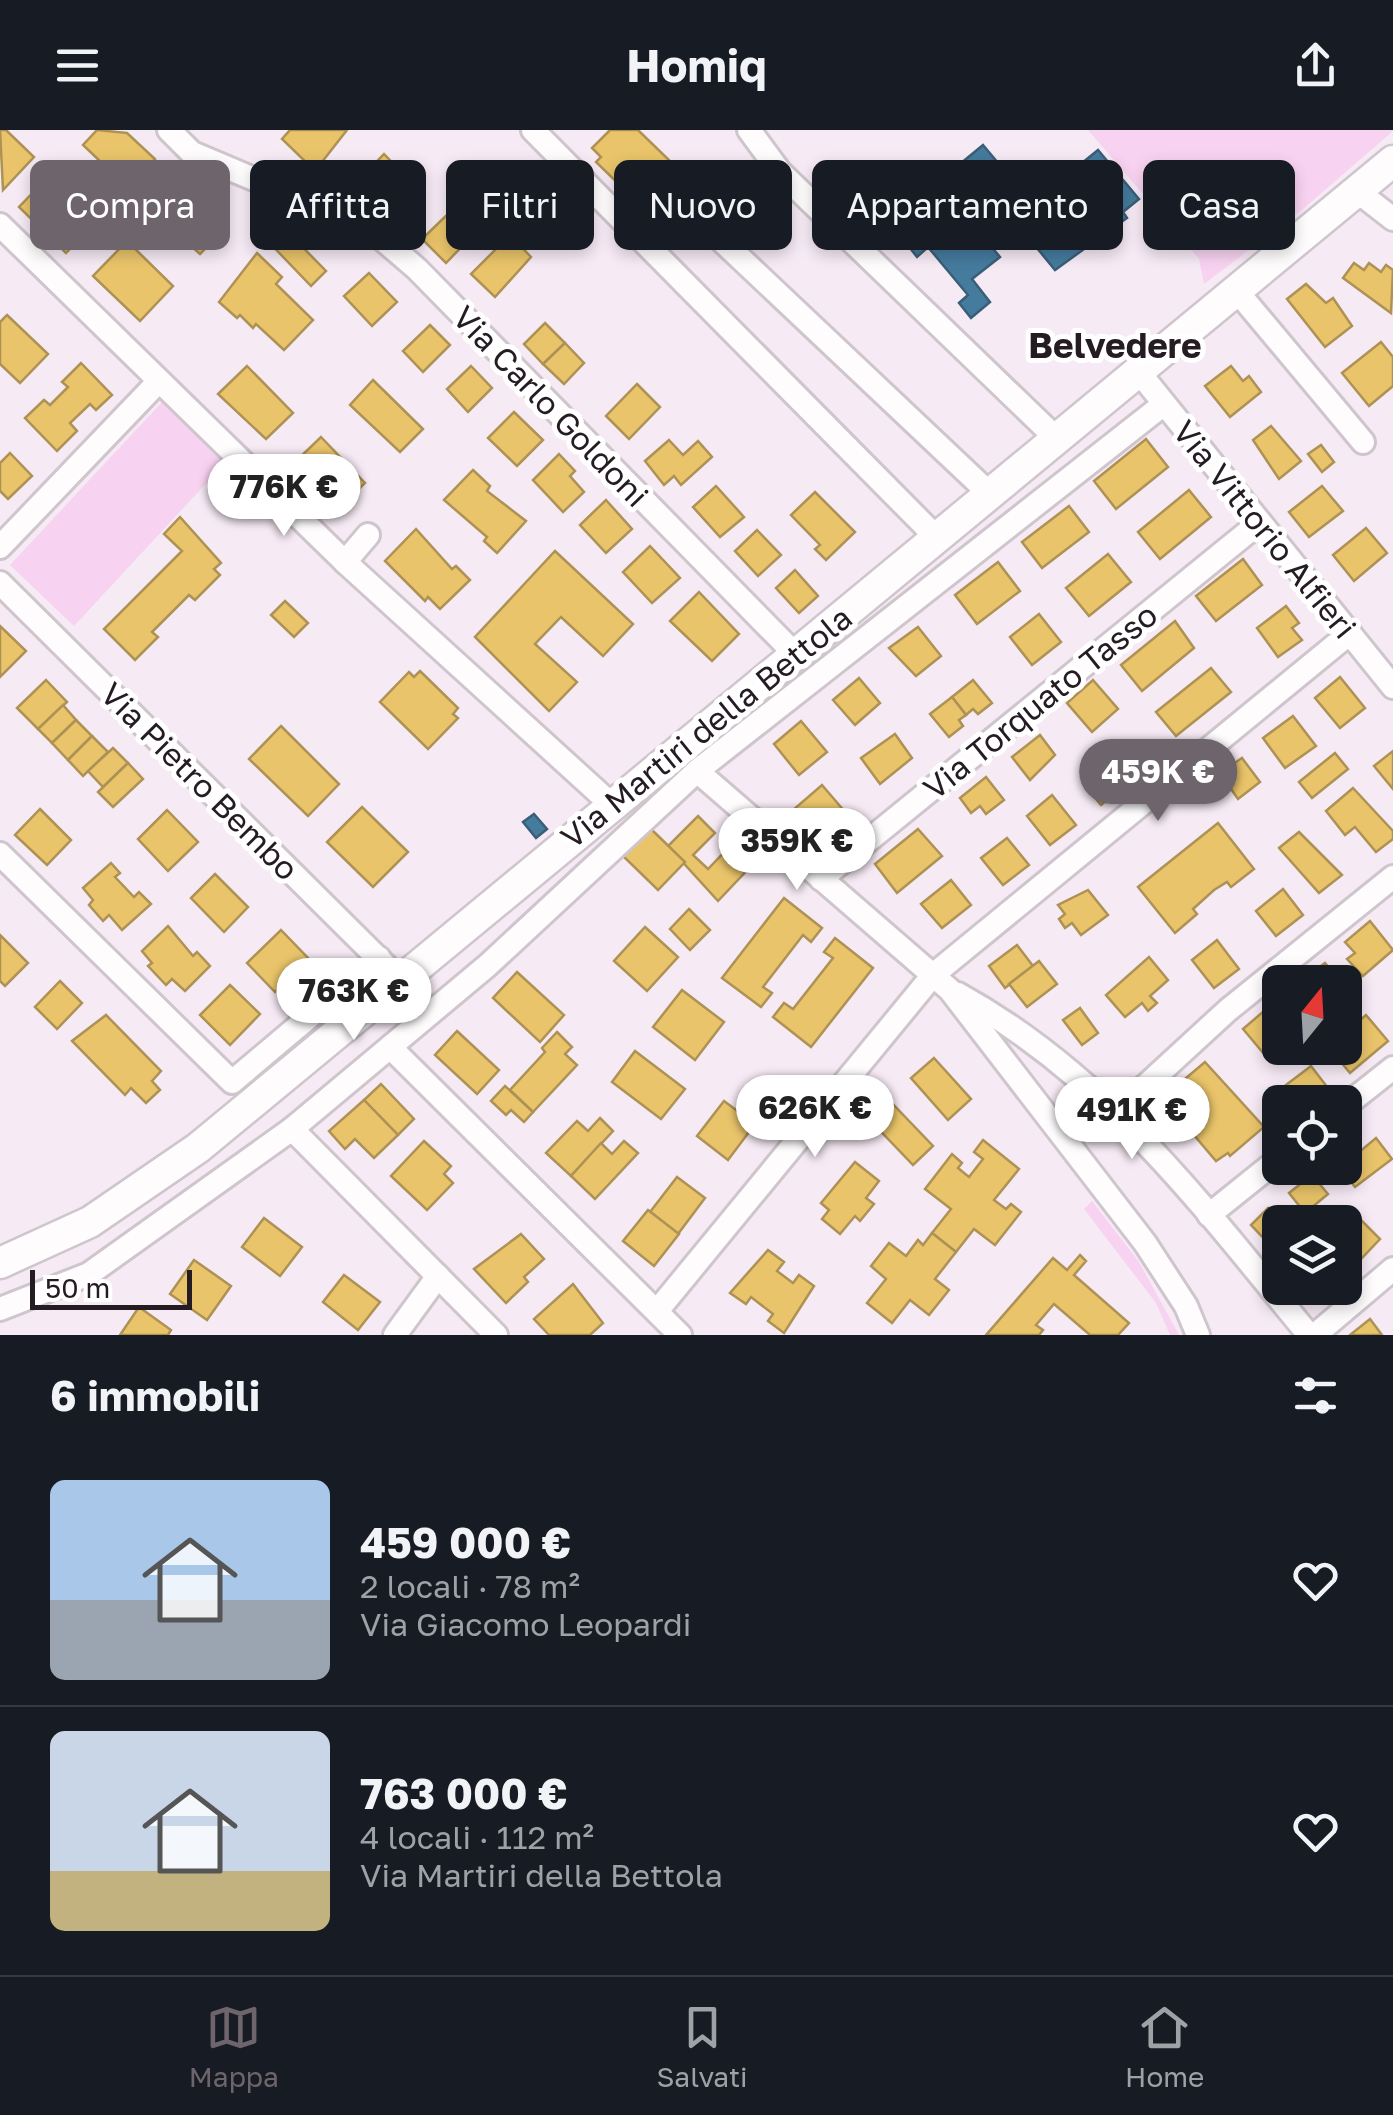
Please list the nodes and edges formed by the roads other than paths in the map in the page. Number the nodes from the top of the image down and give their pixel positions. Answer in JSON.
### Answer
{"nodes":[{"id":1,"x":169,"y":130,"type":"edge"},
{"id":2,"x":533,"y":130,"type":"edge"},
{"id":3,"x":750,"y":130,"type":"edge"},
{"id":4,"x":1393,"y":161,"type":"edge"},
{"id":5,"x":1356,"y":192,"type":"junction"},
{"id":6,"x":1393,"y":218,"type":"edge"},
{"id":7,"x":0,"y":224,"type":"edge"},
{"id":8,"x":732,"y":250,"type":"edge"},
{"id":9,"x":1236,"y":290,"type":"junction"},
{"id":10,"x":1138,"y":371,"type":"junction"},
{"id":11,"x":159,"y":381,"type":"junction"},
{"id":12,"x":1164,"y":404,"type":"junction"},
{"id":13,"x":1058,"y":439,"type":"junction"},
{"id":14,"x":1362,"y":442,"type":"dead end"},
{"id":15,"x":990,"y":494,"type":"junction"},
{"id":16,"x":1259,"y":523,"type":"junction"},
{"id":17,"x":368,"y":535,"type":"dead end"},
{"id":18,"x":937,"y":538,"type":"junction"},
{"id":19,"x":0,"y":548,"type":"edge"},
{"id":20,"x":344,"y":562,"type":"junction"},
{"id":21,"x":0,"y":583,"type":"edge"},
{"id":22,"x":1350,"y":634,"type":"junction"},
{"id":23,"x":795,"y":654,"type":"junction"},
{"id":24,"x":1393,"y":687,"type":"edge"},
{"id":25,"x":696,"y":770,"type":"junction"},
{"id":26,"x":612,"y":805,"type":"junction"},
{"id":27,"x":0,"y":854,"type":"edge"},
{"id":28,"x":1393,"y":877,"type":"edge"},
{"id":29,"x":821,"y":879,"type":"junction"},
{"id":30,"x":389,"y":969,"type":"junction"},
{"id":31,"x":942,"y":982,"type":"junction"},
{"id":32,"x":390,"y":1048,"type":"junction"},
{"id":33,"x":1393,"y":1068,"type":"edge"},
{"id":34,"x":1362,"y":1093,"type":"edge"},
{"id":35,"x":1116,"y":1113,"type":"junction"},
{"id":36,"x":292,"y":1129,"type":"junction"},
{"id":37,"x":1262,"y":1173,"type":"edge"},
{"id":38,"x":1210,"y":1215,"type":"junction"},
{"id":39,"x":0,"y":1263,"type":"edge"},
{"id":40,"x":1393,"y":1270,"type":"edge"},
{"id":41,"x":438,"y":1276,"type":"junction"},
{"id":42,"x":0,"y":1309,"type":"edge"},
{"id":43,"x":657,"y":1311,"type":"junction"},
{"id":44,"x":395,"y":1335,"type":"edge"},
{"id":45,"x":496,"y":1335,"type":"edge"},
{"id":46,"x":680,"y":1335,"type":"edge"},
{"id":47,"x":1198,"y":1335,"type":"edge"},
{"id":48,"x":1312,"y":1335,"type":"edge"}],
"edges":[{"from":1,"to":23,"type":"street","name":"Via Carlo Goldoni"},
{"from":2,"to":18,"type":"street"},
{"from":3,"to":13,"type":"street"},
{"from":4,"to":5,"type":"main road","name":"Via Martiri della Bettola"},
{"from":5,"to":6,"type":"street"},
{"from":5,"to":9,"type":"main road","name":"Via Martiri della Bettola"},
{"from":7,"to":11,"type":"street"},
{"from":8,"to":15,"type":"street"},
{"from":9,"to":10,"type":"main road","name":"Via Martiri della Bettola"},
{"from":9,"to":14,"type":"street"},
{"from":10,"to":12,"type":"street","name":"Via Vittorio Alfieri"},
{"from":10,"to":13,"type":"main road","name":"Via Martiri della Bettola"},
{"from":11,"to":19,"type":"street"},
{"from":11,"to":20,"type":"street"},
{"from":12,"to":16,"type":"street","name":"Via Vittorio Alfieri"},
{"from":12,"to":25,"type":"street"},
{"from":13,"to":15,"type":"main road","name":"Via Martiri della Bettola"},
{"from":15,"to":18,"type":"main road","name":"Via Martiri della Bettola"},
{"from":16,"to":22,"type":"street","name":"Via Vittorio Alfieri"},
{"from":16,"to":29,"type":"street","name":"Via Torquato Tasso"},
{"from":17,"to":20,"type":"street"},
{"from":18,"to":23,"type":"main road","name":"Via Martiri della Bettola"},
{"from":20,"to":26,"type":"street"},
{"from":21,"to":30,"type":"street","name":"Via Pietro Bembo"},
{"from":22,"to":24,"type":"street","name":"Via Vittorio Alfieri"},
{"from":22,"to":31,"type":"street"},
{"from":23,"to":26,"type":"main road","name":"Via Martiri della Bettola"},
{"from":25,"to":29,"type":"street"},
{"from":25,"to":32,"type":"street"},
{"from":26,"to":30,"type":"main road","name":"Via Martiri della Bettola"},
{"from":27,"to":30,"type":"street"},
{"from":28,"to":35,"type":"street"},
{"from":29,"to":31,"type":"street"},
{"from":30,"to":39,"type":"main road","name":"Via Martiri della Bettola"},
{"from":31,"to":35,"type":"street"},
{"from":31,"to":43,"type":"street"},
{"from":31,"to":47,"type":"street"},
{"from":32,"to":36,"type":"street"},
{"from":32,"to":43,"type":"street"},
{"from":33,"to":34,"type":"street"},
{"from":35,"to":38,"type":"street"},
{"from":36,"to":41,"type":"street"},
{"from":36,"to":42,"type":"street"},
{"from":37,"to":38,"type":"street"},
{"from":38,"to":48,"type":"street"},
{"from":40,"to":48,"type":"street"},
{"from":41,"to":44,"type":"street"},
{"from":41,"to":45,"type":"street"},
{"from":43,"to":46,"type":"street"}]}
